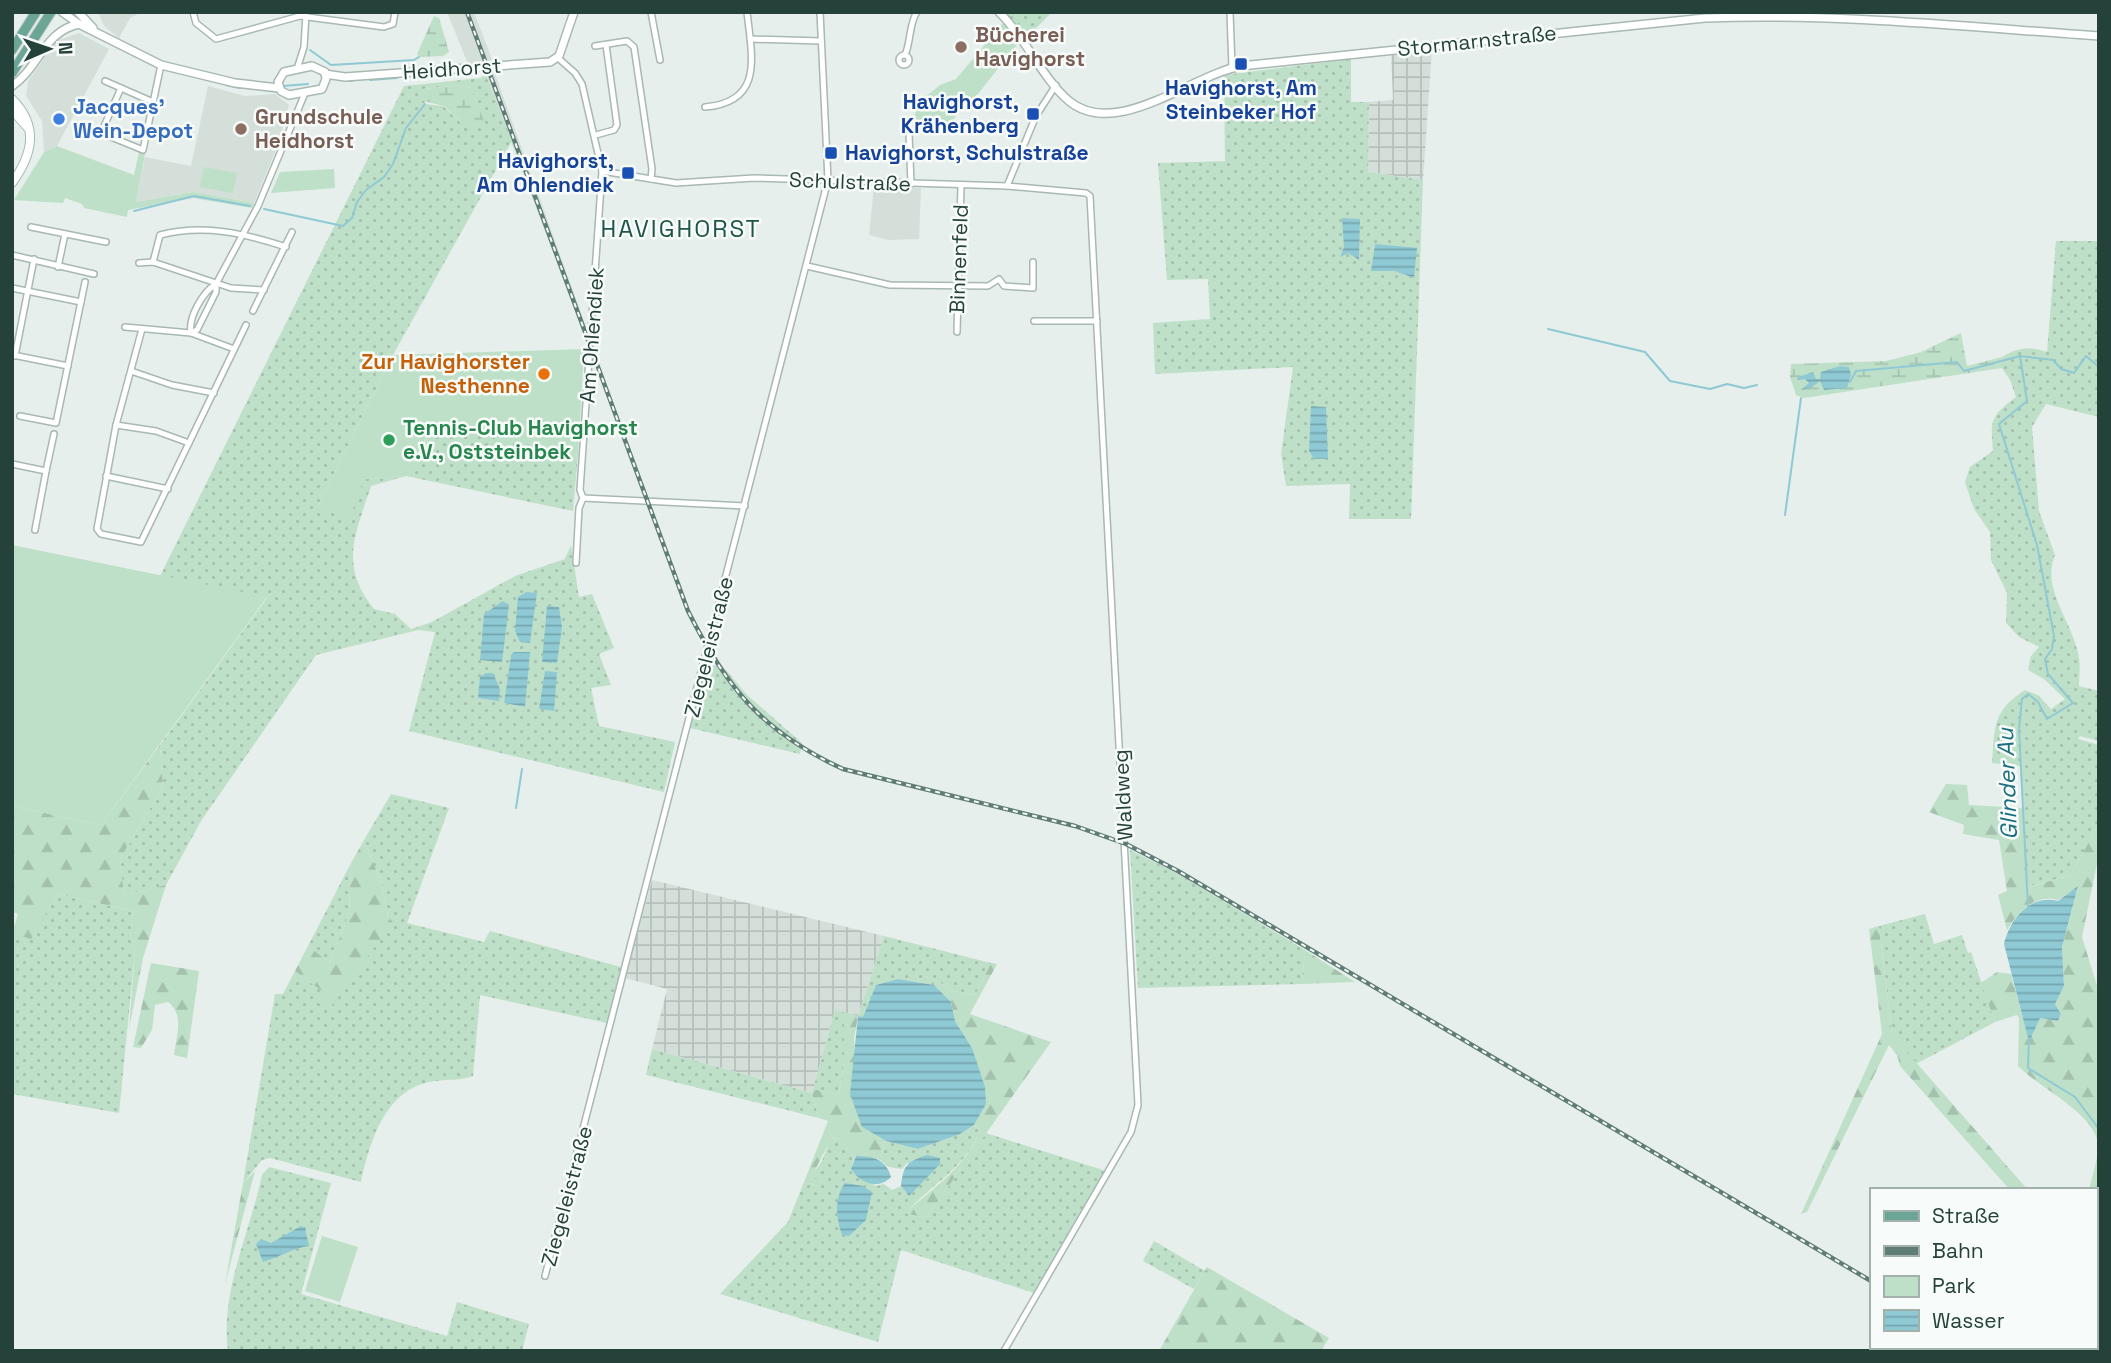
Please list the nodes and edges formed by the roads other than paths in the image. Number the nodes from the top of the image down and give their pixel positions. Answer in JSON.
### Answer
{"nodes":[{"id":1,"x":29,"y":12,"type":"edge"},
{"id":2,"x":36,"y":12,"type":"edge"},
{"id":3,"x":51,"y":12,"type":"edge"},
{"id":4,"x":62,"y":12,"type":"edge"},
{"id":5,"x":78,"y":12,"type":"edge"},
{"id":6,"x":193,"y":12,"type":"edge"},
{"id":7,"x":395,"y":12,"type":"edge"},
{"id":8,"x":574,"y":12,"type":"edge"},
{"id":9,"x":651,"y":12,"type":"edge"},
{"id":10,"x":747,"y":12,"type":"edge"},
{"id":11,"x":820,"y":12,"type":"edge"},
{"id":12,"x":917,"y":12,"type":"edge"},
{"id":13,"x":999,"y":12,"type":"edge"},
{"id":14,"x":1230,"y":12,"type":"edge"},
{"id":15,"x":306,"y":14,"type":"edge"},
{"id":16,"x":29,"y":24,"type":"junction"},
{"id":17,"x":79,"y":24,"type":"junction"},
{"id":18,"x":96,"y":31,"type":"junction"},
{"id":19,"x":2099,"y":36,"type":"edge"},
{"id":20,"x":750,"y":38,"type":"junction"},
{"id":21,"x":821,"y":41,"type":"junction"},
{"id":22,"x":606,"y":44,"type":"junction"},
{"id":23,"x":595,"y":46,"type":"dead end"},
{"id":24,"x":304,"y":47,"type":"junction"},
{"id":25,"x":12,"y":50,"type":"edge"},
{"id":26,"x":905,"y":55,"type":"dead end"},
{"id":27,"x":558,"y":58,"type":"junction"},
{"id":28,"x":660,"y":60,"type":"dead end"},
{"id":29,"x":161,"y":65,"type":"junction"},
{"id":30,"x":310,"y":67,"type":"junction"},
{"id":31,"x":1232,"y":68,"type":"junction"},
{"id":32,"x":297,"y":69,"type":"junction"},
{"id":33,"x":12,"y":73,"type":"edge"},
{"id":34,"x":325,"y":74,"type":"junction"},
{"id":35,"x":279,"y":76,"type":"junction"},
{"id":36,"x":345,"y":77,"type":"junction"},
{"id":37,"x":105,"y":80,"type":"dead end"},
{"id":38,"x":259,"y":84,"type":"junction"},
{"id":39,"x":325,"y":84,"type":"junction"},
{"id":40,"x":1056,"y":85,"type":"junction"},
{"id":41,"x":12,"y":86,"type":"edge"},
{"id":42,"x":121,"y":88,"type":"junction"},
{"id":43,"x":279,"y":88,"type":"junction"},
{"id":44,"x":305,"y":93,"type":"junction"},
{"id":45,"x":289,"y":95,"type":"junction"},
{"id":46,"x":12,"y":99,"type":"edge"},
{"id":47,"x":153,"y":102,"type":"junction"},
{"id":48,"x":705,"y":107,"type":"dead end"},
{"id":49,"x":12,"y":110,"type":"edge"},
{"id":50,"x":295,"y":112,"type":"junction"},
{"id":51,"x":84,"y":125,"type":"dead end"},
{"id":52,"x":101,"y":133,"type":"junction"},
{"id":53,"x":31,"y":134,"type":"junction"},
{"id":54,"x":909,"y":134,"type":"dead end"},
{"id":55,"x":596,"y":135,"type":"junction"},
{"id":56,"x":603,"y":171,"type":"junction"},
{"id":57,"x":651,"y":179,"type":"junction"},
{"id":58,"x":828,"y":180,"type":"junction"},
{"id":59,"x":12,"y":183,"type":"edge"},
{"id":60,"x":911,"y":184,"type":"junction"},
{"id":61,"x":961,"y":186,"type":"junction"},
{"id":62,"x":1007,"y":186,"type":"junction"},
{"id":63,"x":1092,"y":204,"type":"joint"},
{"id":64,"x":31,"y":227,"type":"dead end"},
{"id":65,"x":292,"y":232,"type":"dead end"},
{"id":66,"x":243,"y":233,"type":"junction"},
{"id":67,"x":65,"y":234,"type":"junction"},
{"id":68,"x":106,"y":242,"type":"dead end"},
{"id":69,"x":286,"y":247,"type":"junction"},
{"id":70,"x":12,"y":255,"type":"edge"},
{"id":71,"x":34,"y":260,"type":"junction"},
{"id":72,"x":153,"y":262,"type":"junction"},
{"id":73,"x":1034,"y":262,"type":"dead end"},
{"id":74,"x":139,"y":263,"type":"dead end"},
{"id":75,"x":807,"y":266,"type":"junction"},
{"id":76,"x":58,"y":267,"type":"junction"},
{"id":77,"x":94,"y":274,"type":"dead end"},
{"id":78,"x":85,"y":282,"type":"dead end"},
{"id":79,"x":216,"y":284,"type":"junction"},
{"id":80,"x":958,"y":286,"type":"junction"},
{"id":81,"x":12,"y":288,"type":"edge"},
{"id":82,"x":264,"y":290,"type":"junction"},
{"id":83,"x":28,"y":291,"type":"junction"},
{"id":84,"x":81,"y":302,"type":"junction"},
{"id":85,"x":253,"y":311,"type":"dead end"},
{"id":86,"x":1034,"y":321,"type":"dead end"},
{"id":87,"x":1097,"y":321,"type":"junction"},
{"id":88,"x":246,"y":325,"type":"dead end"},
{"id":89,"x":125,"y":327,"type":"dead end"},
{"id":90,"x":142,"y":329,"type":"junction"},
{"id":91,"x":957,"y":332,"type":"dead end"},
{"id":92,"x":191,"y":333,"type":"junction"},
{"id":93,"x":234,"y":349,"type":"junction"},
{"id":94,"x":14,"y":356,"type":"edge"},
{"id":95,"x":68,"y":366,"type":"junction"},
{"id":96,"x":131,"y":371,"type":"junction"},
{"id":97,"x":214,"y":393,"type":"junction"},
{"id":98,"x":20,"y":416,"type":"dead end"},
{"id":99,"x":116,"y":425,"type":"junction"},
{"id":100,"x":54,"y":434,"type":"dead end"},
{"id":101,"x":189,"y":443,"type":"junction"},
{"id":102,"x":12,"y":464,"type":"edge"},
{"id":103,"x":46,"y":471,"type":"junction"},
{"id":104,"x":106,"y":476,"type":"junction"},
{"id":105,"x":168,"y":489,"type":"junction"},
{"id":106,"x":583,"y":498,"type":"junction"},
{"id":107,"x":744,"y":506,"type":"junction"},
{"id":108,"x":35,"y":530,"type":"dead end"},
{"id":109,"x":576,"y":563,"type":"dead end"},
{"id":110,"x":545,"y":1276,"type":"dead end"},
{"id":111,"x":1004,"y":1351,"type":"edge"}],
"edges":[{"from":1,"to":16,"type":"street"},
{"from":2,"to":16,"type":"main road"},
{"from":3,"to":33,"type":"main road"},
{"from":4,"to":17,"type":"street"},
{"from":5,"to":18,"type":"street"},
{"from":6,"to":15,"type":"street"},
{"from":7,"to":15,"type":"street"},
{"from":8,"to":27,"type":"street"},
{"from":9,"to":28,"type":"street"},
{"from":10,"to":20,"type":"street"},
{"from":11,"to":21,"type":"street","name":"Ziegeleistraße"},
{"from":12,"to":26,"type":"street"},
{"from":13,"to":40,"type":"street","name":"Stormarnstraße"},
{"from":14,"to":31,"type":"street"},
{"from":15,"to":24,"type":"street"},
{"from":16,"to":25,"type":"main road"},
{"from":17,"to":18,"type":"street"},
{"from":17,"to":41,"type":"street"},
{"from":18,"to":29,"type":"street"},
{"from":19,"to":31,"type":"street","name":"Stormarnstraße"},
{"from":20,"to":21,"type":"street"},
{"from":20,"to":48,"type":"street"},
{"from":21,"to":58,"type":"street","name":"Ziegeleistraße"},
{"from":22,"to":23,"type":"street"},
{"from":22,"to":55,"type":"street"},
{"from":22,"to":57,"type":"street"},
{"from":24,"to":30,"type":"street"},
{"from":24,"to":32,"type":"street"},
{"from":27,"to":36,"type":"street","name":"Heidhorst"},
{"from":27,"to":55,"type":"street","name":"Am Ohlendiek"},
{"from":29,"to":38,"type":"street"},
{"from":29,"to":47,"type":"street"},
{"from":30,"to":32,"type":"street"},
{"from":30,"to":34,"type":"street","name":"Heidhorst"},
{"from":31,"to":40,"type":"street","name":"Stormarnstraße"},
{"from":32,"to":35,"type":"street"},
{"from":34,"to":36,"type":"street","name":"Heidhorst"},
{"from":34,"to":39,"type":"street"},
{"from":35,"to":38,"type":"street"},
{"from":35,"to":43,"type":"street"},
{"from":36,"to":39,"type":"street","name":"Heidhorst"},
{"from":37,"to":42,"type":"street"},
{"from":38,"to":43,"type":"street"},
{"from":39,"to":44,"type":"street","name":"Heidhorst"},
{"from":40,"to":62,"type":"street"},
{"from":42,"to":47,"type":"street"},
{"from":42,"to":52,"type":"street"},
{"from":43,"to":45,"type":"street"},
{"from":44,"to":45,"type":"street","name":"Heidhorst"},
{"from":44,"to":50,"type":"street"},
{"from":45,"to":50,"type":"street"},
{"from":46,"to":53,"type":"main road"},
{"from":47,"to":52,"type":"street"},
{"from":49,"to":53,"type":"main road"},
{"from":50,"to":66,"type":"street"},
{"from":51,"to":52,"type":"street"},
{"from":53,"to":59,"type":"main road"},
{"from":54,"to":60,"type":"street"},
{"from":55,"to":56,"type":"street","name":"Am Ohlendiek"},
{"from":56,"to":57,"type":"street","name":"Schulstraße"},
{"from":56,"to":106,"type":"street","name":"Am Ohlendiek"},
{"from":57,"to":58,"type":"street","name":"Schulstraße"},
{"from":58,"to":60,"type":"street","name":"Schulstraße"},
{"from":58,"to":75,"type":"street","name":"Ziegeleistraße"},
{"from":60,"to":61,"type":"street","name":"Schulstraße"},
{"from":61,"to":62,"type":"street","name":"Schulstraße"},
{"from":61,"to":80,"type":"street","name":"Binnenfeld"},
{"from":62,"to":63,"type":"street","name":"Schulstraße"},
{"from":63,"to":87,"type":"street","name":"Waldweg"},
{"from":64,"to":67,"type":"street"},
{"from":65,"to":69,"type":"street"},
{"from":66,"to":69,"type":"street"},
{"from":66,"to":72,"type":"street"},
{"from":66,"to":79,"type":"street"},
{"from":67,"to":68,"type":"street"},
{"from":67,"to":76,"type":"street"},
{"from":69,"to":82,"type":"street"},
{"from":70,"to":71,"type":"street"},
{"from":71,"to":76,"type":"street"},
{"from":71,"to":83,"type":"street"},
{"from":72,"to":74,"type":"street"},
{"from":72,"to":79,"type":"street"},
{"from":73,"to":80,"type":"street"},
{"from":75,"to":80,"type":"street"},
{"from":75,"to":107,"type":"street","name":"Ziegeleistraße"},
{"from":76,"to":77,"type":"street"},
{"from":78,"to":84,"type":"street"},
{"from":79,"to":82,"type":"street"},
{"from":79,"to":92,"type":"street"},
{"from":80,"to":91,"type":"street","name":"Binnenfeld"},
{"from":81,"to":83,"type":"street"},
{"from":82,"to":85,"type":"street"},
{"from":83,"to":84,"type":"street"},
{"from":83,"to":94,"type":"street"},
{"from":84,"to":95,"type":"street"},
{"from":86,"to":87,"type":"street"},
{"from":87,"to":111,"type":"street","name":"Waldweg"},
{"from":88,"to":93,"type":"street"},
{"from":89,"to":90,"type":"street"},
{"from":90,"to":92,"type":"street"},
{"from":90,"to":96,"type":"street"},
{"from":92,"to":93,"type":"street"},
{"from":93,"to":97,"type":"street"},
{"from":94,"to":95,"type":"street"},
{"from":95,"to":98,"type":"street"},
{"from":96,"to":97,"type":"street"},
{"from":96,"to":99,"type":"street"},
{"from":97,"to":101,"type":"street"},
{"from":99,"to":101,"type":"street"},
{"from":99,"to":104,"type":"street"},
{"from":100,"to":103,"type":"street"},
{"from":101,"to":105,"type":"street"},
{"from":102,"to":103,"type":"street"},
{"from":103,"to":108,"type":"street"},
{"from":104,"to":105,"type":"street"},
{"from":104,"to":105,"type":"street"},
{"from":106,"to":107,"type":"street"},
{"from":106,"to":109,"type":"street","name":"Am Ohlendiek"},
{"from":107,"to":110,"type":"street","name":"Ziegeleistraße"}]}
